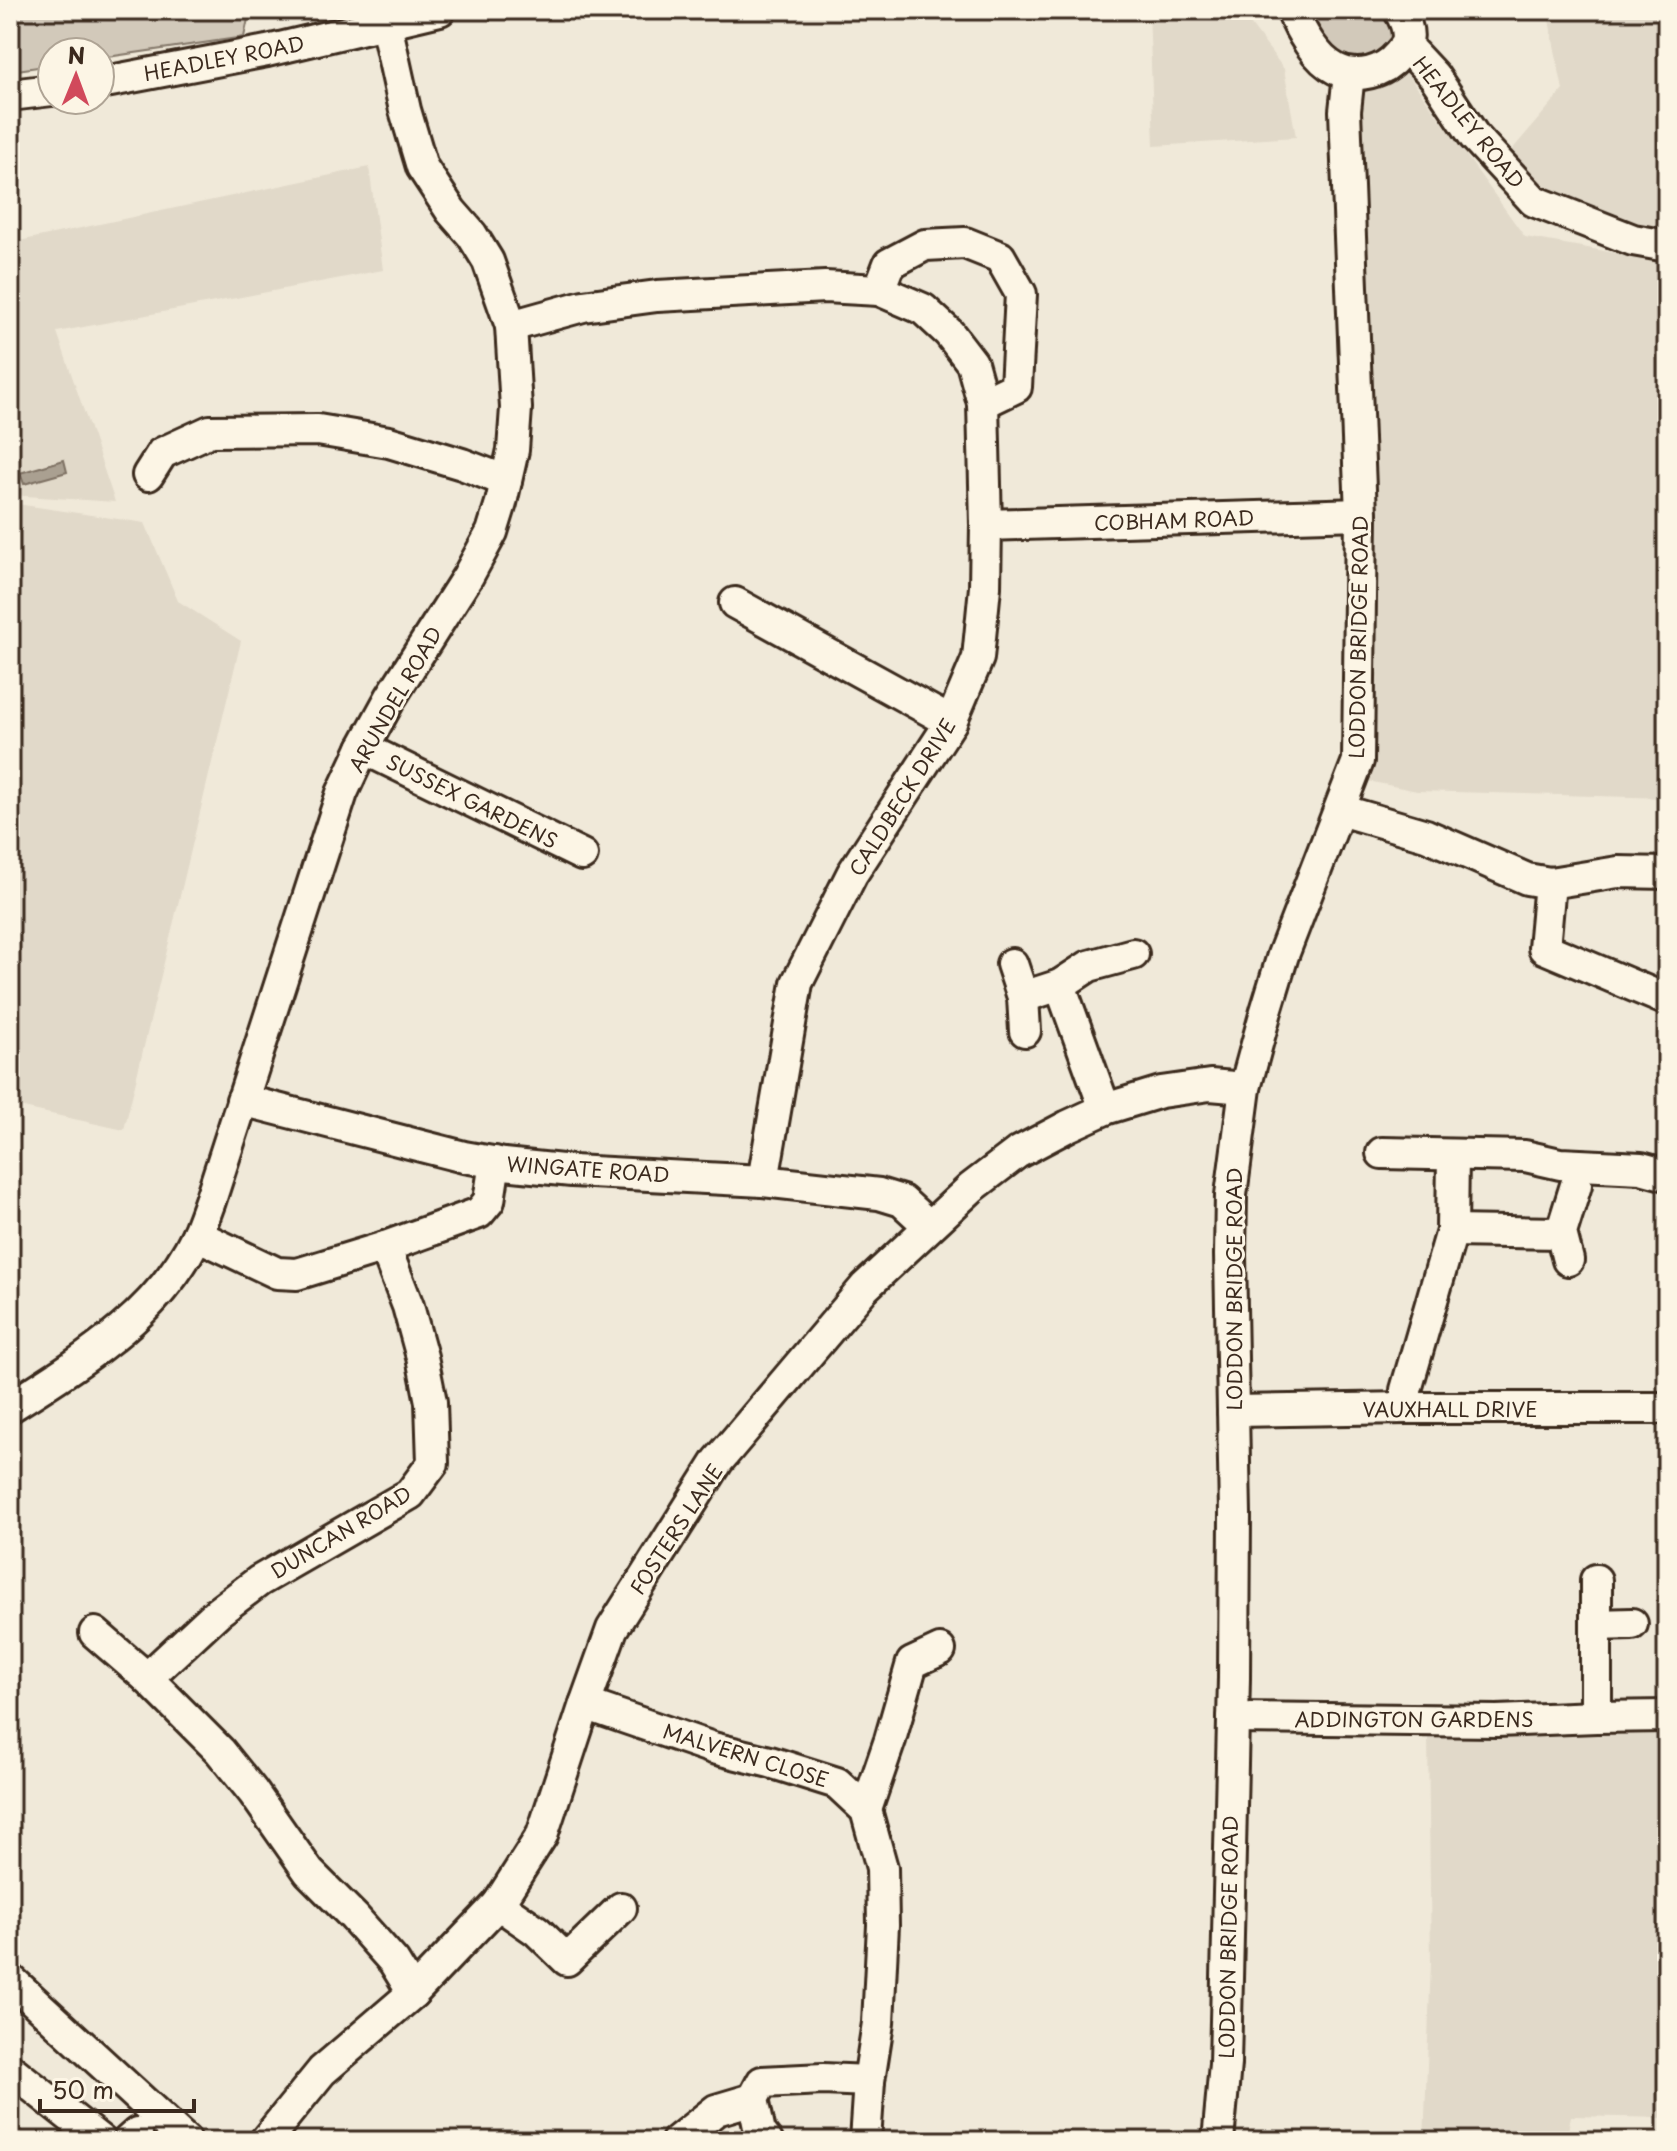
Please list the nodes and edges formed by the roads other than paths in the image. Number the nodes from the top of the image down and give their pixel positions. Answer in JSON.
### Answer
{"nodes":[{"id":1,"x":440,"y":10,"type":"edge"},
{"id":2,"x":1292,"y":10,"type":"edge"},
{"id":3,"x":1399,"y":10,"type":"edge"},
{"id":4,"x":386,"y":24,"type":"junction"},
{"id":5,"x":1406,"y":46,"type":"junction"},
{"id":6,"x":1349,"y":74,"type":"junction"},
{"id":7,"x":116,"y":80,"type":"edge"},
{"id":8,"x":36,"y":92,"type":"edge"},
{"id":9,"x":10,"y":95,"type":"edge"},
{"id":10,"x":1667,"y":246,"type":"edge"},
{"id":11,"x":879,"y":290,"type":"junction"},
{"id":12,"x":511,"y":326,"type":"junction"},
{"id":13,"x":983,"y":403,"type":"junction"},
{"id":14,"x":148,"y":475,"type":"dead end"},
{"id":15,"x":506,"y":481,"type":"junction"},
{"id":16,"x":1361,"y":514,"type":"junction"},
{"id":17,"x":986,"y":525,"type":"junction"},
{"id":18,"x":735,"y":603,"type":"dead end"},
{"id":19,"x":951,"y":722,"type":"junction"},
{"id":20,"x":363,"y":748,"type":"junction"},
{"id":21,"x":1340,"y":810,"type":"junction"},
{"id":22,"x":582,"y":855,"type":"dead end"},
{"id":23,"x":1667,"y":873,"type":"edge"},
{"id":24,"x":1550,"y":883,"type":"junction"},
{"id":25,"x":1133,"y":954,"type":"dead end"},
{"id":26,"x":1012,"y":964,"type":"dead end"},
{"id":27,"x":1060,"y":985,"type":"junction"},
{"id":28,"x":1023,"y":997,"type":"junction"},
{"id":29,"x":1667,"y":1000,"type":"edge"},
{"id":30,"x":1025,"y":1031,"type":"dead end"},
{"id":31,"x":1245,"y":1088,"type":"junction"},
{"id":32,"x":242,"y":1100,"type":"junction"},
{"id":33,"x":1105,"y":1109,"type":"junction"},
{"id":34,"x":1382,"y":1153,"type":"dead end"},
{"id":35,"x":1453,"y":1155,"type":"junction"},
{"id":36,"x":495,"y":1162,"type":"junction"},
{"id":37,"x":1667,"y":1175,"type":"edge"},
{"id":38,"x":763,"y":1181,"type":"junction"},
{"id":39,"x":1576,"y":1185,"type":"dead end"},
{"id":40,"x":929,"y":1226,"type":"junction"},
{"id":41,"x":1452,"y":1231,"type":"junction"},
{"id":42,"x":197,"y":1235,"type":"junction"},
{"id":43,"x":385,"y":1247,"type":"junction"},
{"id":44,"x":10,"y":1407,"type":"edge"},
{"id":45,"x":1406,"y":1408,"type":"junction"},
{"id":46,"x":1667,"y":1408,"type":"edge"},
{"id":47,"x":1233,"y":1411,"type":"junction"},
{"id":48,"x":1596,"y":1580,"type":"dead end"},
{"id":49,"x":1632,"y":1624,"type":"dead end"},
{"id":50,"x":1596,"y":1625,"type":"junction"},
{"id":51,"x":95,"y":1633,"type":"dead end"},
{"id":52,"x":940,"y":1650,"type":"dead end"},
{"id":53,"x":147,"y":1678,"type":"junction"},
{"id":54,"x":585,"y":1704,"type":"junction"},
{"id":55,"x":1667,"y":1716,"type":"edge"},
{"id":56,"x":1596,"y":1717,"type":"junction"},
{"id":57,"x":1233,"y":1718,"type":"junction"},
{"id":58,"x":866,"y":1810,"type":"junction"},
{"id":59,"x":498,"y":1904,"type":"junction"},
{"id":60,"x":621,"y":1908,"type":"dead end"},
{"id":61,"x":10,"y":1979,"type":"edge"},
{"id":62,"x":413,"y":1993,"type":"junction"},
{"id":63,"x":10,"y":2069,"type":"edge"},
{"id":64,"x":869,"y":2081,"type":"junction"},
{"id":65,"x":753,"y":2099,"type":"junction"},
{"id":66,"x":101,"y":2141,"type":"edge"},
{"id":67,"x":186,"y":2141,"type":"edge"},
{"id":68,"x":265,"y":2141,"type":"edge"},
{"id":69,"x":677,"y":2141,"type":"edge"},
{"id":70,"x":767,"y":2141,"type":"edge"},
{"id":71,"x":865,"y":2141,"type":"edge"},
{"id":72,"x":1218,"y":2141,"type":"edge"}],
"edges":[{"from":1,"to":4,"type":"street","name":"HEADLEY ROAD"},
{"from":2,"to":6,"type":"street"},
{"from":3,"to":5,"type":"street"},
{"from":4,"to":7,"type":"street","name":"HEADLEY ROAD"},
{"from":4,"to":12,"type":"street","name":"ARUNDEL ROAD"},
{"from":5,"to":6,"type":"street"},
{"from":5,"to":10,"type":"street","name":"HEADLEY ROAD"},
{"from":6,"to":16,"type":"street","name":"LODDON BRIDGE ROAD"},
{"from":8,"to":9,"type":"street"},
{"from":11,"to":12,"type":"street","name":"CALDBECK DRIVE"},
{"from":11,"to":13,"type":"street","name":"CALDBECK DRIVE"},
{"from":11,"to":13,"type":"street"},
{"from":12,"to":15,"type":"street","name":"ARUNDEL ROAD"},
{"from":13,"to":17,"type":"street","name":"CALDBECK DRIVE"},
{"from":14,"to":15,"type":"street"},
{"from":15,"to":20,"type":"street","name":"ARUNDEL ROAD"},
{"from":16,"to":17,"type":"street","name":"COBHAM ROAD"},
{"from":16,"to":21,"type":"street","name":"LODDON BRIDGE ROAD"},
{"from":17,"to":19,"type":"street","name":"CALDBECK DRIVE"},
{"from":18,"to":19,"type":"street"},
{"from":19,"to":38,"type":"street","name":"CALDBECK DRIVE"},
{"from":20,"to":22,"type":"street","name":"SUSSEX GARDENS"},
{"from":20,"to":32,"type":"street","name":"ARUNDEL ROAD"},
{"from":21,"to":24,"type":"street"},
{"from":21,"to":31,"type":"street","name":"LODDON BRIDGE ROAD"},
{"from":23,"to":24,"type":"street"},
{"from":24,"to":29,"type":"street"},
{"from":25,"to":27,"type":"street"},
{"from":26,"to":28,"type":"street"},
{"from":27,"to":28,"type":"street"},
{"from":27,"to":33,"type":"street"},
{"from":28,"to":30,"type":"street"},
{"from":31,"to":33,"type":"street","name":"FOSTERS LANE"},
{"from":31,"to":47,"type":"street","name":"LODDON BRIDGE ROAD"},
{"from":32,"to":36,"type":"street","name":"WINGATE ROAD"},
{"from":32,"to":42,"type":"street","name":"ARUNDEL ROAD"},
{"from":33,"to":40,"type":"street","name":"FOSTERS LANE"},
{"from":34,"to":35,"type":"street"},
{"from":35,"to":37,"type":"street"},
{"from":35,"to":41,"type":"street"},
{"from":36,"to":38,"type":"street","name":"WINGATE ROAD"},
{"from":36,"to":43,"type":"street"},
{"from":38,"to":40,"type":"street","name":"WINGATE ROAD"},
{"from":39,"to":41,"type":"street"},
{"from":40,"to":54,"type":"street","name":"FOSTERS LANE"},
{"from":41,"to":45,"type":"street"},
{"from":42,"to":43,"type":"street"},
{"from":42,"to":44,"type":"street","name":"ARUNDEL ROAD"},
{"from":43,"to":53,"type":"street","name":"DUNCAN ROAD"},
{"from":45,"to":46,"type":"street","name":"VAUXHALL DRIVE"},
{"from":45,"to":47,"type":"street","name":"VAUXHALL DRIVE"},
{"from":47,"to":57,"type":"street","name":"LODDON BRIDGE ROAD"},
{"from":48,"to":50,"type":"street"},
{"from":49,"to":50,"type":"street"},
{"from":50,"to":56,"type":"street"},
{"from":51,"to":53,"type":"street"},
{"from":52,"to":58,"type":"street"},
{"from":53,"to":62,"type":"street"},
{"from":54,"to":58,"type":"street","name":"MALVERN CLOSE"},
{"from":54,"to":59,"type":"street","name":"FOSTERS LANE"},
{"from":55,"to":56,"type":"street","name":"ADDINGTON GARDENS"},
{"from":56,"to":57,"type":"street","name":"ADDINGTON GARDENS"},
{"from":57,"to":72,"type":"street","name":"LODDON BRIDGE ROAD"},
{"from":58,"to":64,"type":"street"},
{"from":59,"to":60,"type":"street"},
{"from":59,"to":62,"type":"street","name":"FOSTERS LANE"},
{"from":61,"to":67,"type":"street"},
{"from":62,"to":68,"type":"street","name":"FOSTERS LANE"},
{"from":63,"to":66,"type":"street"},
{"from":64,"to":65,"type":"street"},
{"from":64,"to":71,"type":"street"},
{"from":65,"to":69,"type":"street"},
{"from":65,"to":70,"type":"street"}]}
